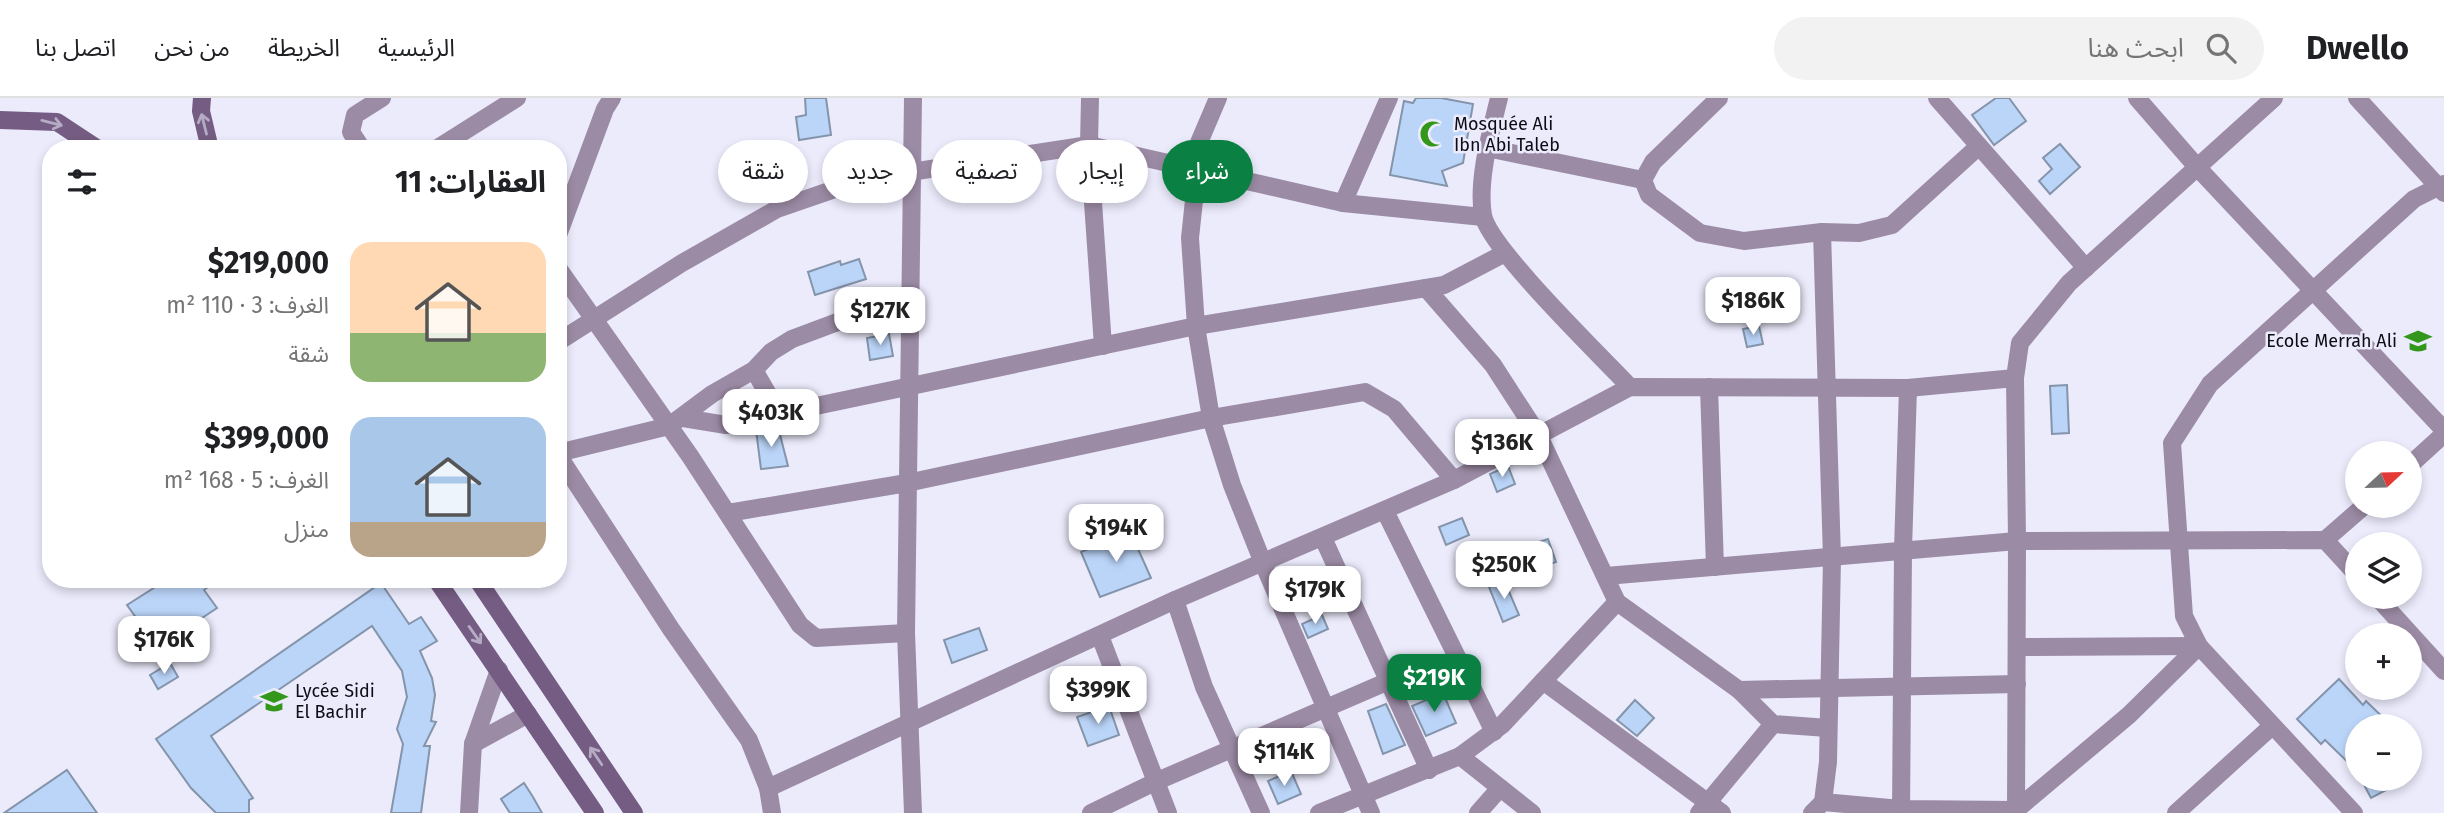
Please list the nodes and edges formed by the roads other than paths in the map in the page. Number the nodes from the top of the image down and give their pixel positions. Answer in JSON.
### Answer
{"nodes":[{"id":1,"x":202,"y":98,"type":"edge"},
{"id":2,"x":382,"y":98,"type":"edge"},
{"id":3,"x":517,"y":98,"type":"edge"},
{"id":4,"x":612,"y":98,"type":"edge"},
{"id":5,"x":913,"y":98,"type":"edge"},
{"id":6,"x":1090,"y":98,"type":"edge"},
{"id":7,"x":1218,"y":98,"type":"edge"},
{"id":8,"x":1389,"y":98,"type":"edge"},
{"id":9,"x":1500,"y":98,"type":"edge"},
{"id":10,"x":1719,"y":98,"type":"edge"},
{"id":11,"x":1937,"y":98,"type":"edge"},
{"id":12,"x":2137,"y":98,"type":"edge"},
{"id":13,"x":2274,"y":98,"type":"edge"},
{"id":14,"x":2357,"y":98,"type":"edge"},
{"id":15,"x":0,"y":120,"type":"edge"},
{"id":16,"x":84,"y":140,"type":"edge"},
{"id":17,"x":208,"y":140,"type":"edge"},
{"id":18,"x":356,"y":140,"type":"edge"},
{"id":19,"x":450,"y":140,"type":"edge"},
{"id":20,"x":912,"y":140,"type":"edge"},
{"id":21,"x":1089,"y":140,"type":"edge"},
{"id":22,"x":1200,"y":140,"type":"edge"},
{"id":23,"x":1979,"y":146,"type":"junction"},
{"id":24,"x":1487,"y":148,"type":"junction"},
{"id":25,"x":1056,"y":150,"type":"edge"},
{"id":26,"x":2197,"y":167,"type":"junction"},
{"id":27,"x":917,"y":170,"type":"edge"},
{"id":28,"x":1643,"y":180,"type":"junction"},
{"id":29,"x":1253,"y":181,"type":"edge"},
{"id":30,"x":2442,"y":188,"type":"edge"},
{"id":31,"x":822,"y":193,"type":"edge"},
{"id":32,"x":1343,"y":202,"type":"junction"},
{"id":33,"x":912,"y":203,"type":"edge"},
{"id":34,"x":1093,"y":203,"type":"edge"},
{"id":35,"x":1194,"y":203,"type":"edge"},
{"id":36,"x":567,"y":210,"type":"edge"},
{"id":37,"x":1483,"y":217,"type":"junction"},
{"id":38,"x":1822,"y":232,"type":"junction"},
{"id":39,"x":1505,"y":253,"type":"junction"},
{"id":40,"x":2086,"y":268,"type":"junction"},
{"id":41,"x":567,"y":281,"type":"edge"},
{"id":42,"x":1426,"y":288,"type":"junction"},
{"id":43,"x":2314,"y":290,"type":"junction"},
{"id":44,"x":911,"y":301,"type":"junction"},
{"id":45,"x":594,"y":321,"type":"junction"},
{"id":46,"x":1196,"y":326,"type":"junction"},
{"id":47,"x":567,"y":337,"type":"edge"},
{"id":48,"x":1102,"y":346,"type":"junction"},
{"id":49,"x":754,"y":370,"type":"junction"},
{"id":50,"x":2015,"y":378,"type":"junction"},
{"id":51,"x":911,"y":385,"type":"junction"},
{"id":52,"x":1828,"y":386,"type":"junction"},
{"id":53,"x":1630,"y":387,"type":"junction"},
{"id":54,"x":1709,"y":387,"type":"junction"},
{"id":55,"x":1908,"y":388,"type":"junction"},
{"id":56,"x":780,"y":415,"type":"junction"},
{"id":57,"x":1210,"y":418,"type":"junction"},
{"id":58,"x":676,"y":422,"type":"junction"},
{"id":59,"x":2444,"y":432,"type":"edge"},
{"id":60,"x":1539,"y":436,"type":"junction"},
{"id":61,"x":567,"y":452,"type":"edge"},
{"id":62,"x":2422,"y":453,"type":"edge"},
{"id":63,"x":567,"y":468,"type":"edge"},
{"id":64,"x":1454,"y":480,"type":"junction"},
{"id":65,"x":907,"y":483,"type":"junction"},
{"id":66,"x":1385,"y":511,"type":"junction"},
{"id":67,"x":728,"y":513,"type":"junction"},
{"id":68,"x":2350,"y":518,"type":"edge"},
{"id":69,"x":1324,"y":538,"type":"junction"},
{"id":70,"x":2325,"y":540,"type":"junction"},
{"id":71,"x":2017,"y":541,"type":"junction"},
{"id":72,"x":2179,"y":542,"type":"junction"},
{"id":73,"x":1903,"y":550,"type":"junction"},
{"id":74,"x":1832,"y":558,"type":"junction"},
{"id":75,"x":2345,"y":562,"type":"edge"},
{"id":76,"x":1263,"y":563,"type":"junction"},
{"id":77,"x":1715,"y":568,"type":"junction"},
{"id":78,"x":1606,"y":576,"type":"junction"},
{"id":79,"x":442,"y":588,"type":"edge"},
{"id":80,"x":483,"y":588,"type":"edge"},
{"id":81,"x":1175,"y":600,"type":"junction"},
{"id":82,"x":1617,"y":602,"type":"junction"},
{"id":83,"x":2388,"y":609,"type":"edge"},
{"id":84,"x":906,"y":633,"type":"junction"},
{"id":85,"x":1100,"y":636,"type":"junction"},
{"id":86,"x":2199,"y":646,"type":"junction"},
{"id":87,"x":2017,"y":647,"type":"junction"},
{"id":88,"x":499,"y":670,"type":"junction"},
{"id":89,"x":2444,"y":671,"type":"edge"},
{"id":90,"x":1391,"y":680,"type":"junction"},
{"id":91,"x":1543,"y":681,"type":"junction"},
{"id":92,"x":2017,"y":684,"type":"junction"},
{"id":93,"x":1902,"y":686,"type":"junction"},
{"id":94,"x":1828,"y":687,"type":"junction"},
{"id":95,"x":1739,"y":690,"type":"junction"},
{"id":96,"x":1326,"y":710,"type":"junction"},
{"id":97,"x":528,"y":714,"type":"junction"},
{"id":98,"x":909,"y":721,"type":"junction"},
{"id":99,"x":1773,"y":724,"type":"junction"},
{"id":100,"x":2271,"y":727,"type":"junction"},
{"id":101,"x":1828,"y":728,"type":"junction"},
{"id":102,"x":1494,"y":732,"type":"junction"},
{"id":103,"x":473,"y":744,"type":"junction"},
{"id":104,"x":1233,"y":749,"type":"junction"},
{"id":105,"x":1460,"y":757,"type":"junction"},
{"id":106,"x":1429,"y":769,"type":"junction"},
{"id":107,"x":1155,"y":782,"type":"junction"},
{"id":108,"x":768,"y":788,"type":"junction"},
{"id":109,"x":1500,"y":788,"type":"junction"},
{"id":110,"x":1361,"y":796,"type":"junction"},
{"id":111,"x":1818,"y":807,"type":"edge"},
{"id":112,"x":471,"y":810,"type":"edge"},
{"id":113,"x":1709,"y":810,"type":"edge"},
{"id":114,"x":1901,"y":811,"type":"edge"},
{"id":115,"x":2016,"y":812,"type":"edge"},
{"id":116,"x":595,"y":813,"type":"edge"},
{"id":117,"x":634,"y":813,"type":"edge"},
{"id":118,"x":772,"y":813,"type":"edge"},
{"id":119,"x":913,"y":813,"type":"edge"},
{"id":120,"x":1091,"y":813,"type":"edge"},
{"id":121,"x":1168,"y":813,"type":"edge"},
{"id":122,"x":1261,"y":813,"type":"edge"},
{"id":123,"x":1319,"y":813,"type":"edge"},
{"id":124,"x":1371,"y":813,"type":"edge"},
{"id":125,"x":1478,"y":813,"type":"edge"},
{"id":126,"x":1532,"y":813,"type":"edge"},
{"id":127,"x":2176,"y":813,"type":"edge"},
{"id":128,"x":2354,"y":813,"type":"edge"}],
"edges":[{"from":17,"to":1,"type":"street","one_way":true},
{"from":2,"to":18,"type":"street"},
{"from":3,"to":19,"type":"street"},
{"from":4,"to":36,"type":"street"},
{"from":5,"to":20,"type":"street"},
{"from":6,"to":21,"type":"street"},
{"from":7,"to":22,"type":"street"},
{"from":8,"to":32,"type":"street"},
{"from":9,"to":24,"type":"street"},
{"from":10,"to":28,"type":"street"},
{"from":11,"to":23,"type":"street"},
{"from":12,"to":26,"type":"street"},
{"from":13,"to":26,"type":"street"},
{"from":14,"to":30,"type":"street"},
{"from":15,"to":16,"type":"street","one_way":true},
{"from":23,"to":38,"type":"street"},
{"from":23,"to":40,"type":"street"},
{"from":24,"to":28,"type":"street"},
{"from":24,"to":37,"type":"street"},
{"from":25,"to":27,"type":"street"},
{"from":26,"to":40,"type":"street"},
{"from":26,"to":43,"type":"street"},
{"from":28,"to":38,"type":"street"},
{"from":29,"to":32,"type":"street"},
{"from":30,"to":43,"type":"street"},
{"from":31,"to":45,"type":"street"},
{"from":32,"to":37,"type":"street"},
{"from":33,"to":44,"type":"street"},
{"from":34,"to":48,"type":"street"},
{"from":35,"to":46,"type":"street"},
{"from":37,"to":39,"type":"street"},
{"from":38,"to":52,"type":"street"},
{"from":39,"to":42,"type":"street"},
{"from":39,"to":53,"type":"street"},
{"from":40,"to":50,"type":"street"},
{"from":41,"to":45,"type":"street"},
{"from":42,"to":46,"type":"street"},
{"from":42,"to":60,"type":"street"},
{"from":43,"to":59,"type":"street"},
{"from":43,"to":72,"type":"street"},
{"from":44,"to":49,"type":"street"},
{"from":44,"to":51,"type":"street"},
{"from":45,"to":47,"type":"street"},
{"from":45,"to":58,"type":"street"},
{"from":46,"to":48,"type":"street"},
{"from":46,"to":57,"type":"street"},
{"from":48,"to":51,"type":"street"},
{"from":49,"to":56,"type":"street"},
{"from":49,"to":58,"type":"street"},
{"from":50,"to":55,"type":"street"},
{"from":50,"to":71,"type":"street"},
{"from":51,"to":56,"type":"street"},
{"from":51,"to":65,"type":"street"},
{"from":52,"to":54,"type":"street"},
{"from":52,"to":55,"type":"street"},
{"from":52,"to":74,"type":"street"},
{"from":53,"to":54,"type":"street"},
{"from":53,"to":60,"type":"street"},
{"from":54,"to":77,"type":"street"},
{"from":55,"to":73,"type":"street"},
{"from":56,"to":58,"type":"street"},
{"from":57,"to":64,"type":"street"},
{"from":57,"to":65,"type":"street"},
{"from":57,"to":76,"type":"street"},
{"from":58,"to":61,"type":"street"},
{"from":58,"to":67,"type":"street"},
{"from":59,"to":62,"type":"street"},
{"from":60,"to":64,"type":"street"},
{"from":60,"to":78,"type":"street"},
{"from":63,"to":108,"type":"street"},
{"from":64,"to":66,"type":"street"},
{"from":65,"to":67,"type":"street"},
{"from":65,"to":84,"type":"street"},
{"from":66,"to":69,"type":"street"},
{"from":66,"to":102,"type":"street"},
{"from":67,"to":84,"type":"street"},
{"from":68,"to":70,"type":"street"},
{"from":69,"to":76,"type":"street"},
{"from":69,"to":90,"type":"street"},
{"from":70,"to":72,"type":"street"},
{"from":70,"to":75,"type":"street"},
{"from":71,"to":72,"type":"street"},
{"from":71,"to":73,"type":"street"},
{"from":71,"to":87,"type":"street"},
{"from":72,"to":86,"type":"street"},
{"from":73,"to":74,"type":"street"},
{"from":73,"to":93,"type":"street"},
{"from":74,"to":77,"type":"street"},
{"from":74,"to":94,"type":"street"},
{"from":76,"to":81,"type":"street"},
{"from":76,"to":96,"type":"street"},
{"from":77,"to":78,"type":"street"},
{"from":78,"to":82,"type":"street"},
{"from":79,"to":88,"type":"street","one_way":true},
{"from":117,"to":80,"type":"street","one_way":true},
{"from":81,"to":85,"type":"street"},
{"from":81,"to":104,"type":"street"},
{"from":82,"to":91,"type":"street"},
{"from":82,"to":95,"type":"street"},
{"from":83,"to":89,"type":"street"},
{"from":84,"to":98,"type":"street"},
{"from":85,"to":98,"type":"street"},
{"from":85,"to":107,"type":"street"},
{"from":86,"to":87,"type":"street"},
{"from":86,"to":100,"type":"street"},
{"from":86,"to":115,"type":"street"},
{"from":87,"to":92,"type":"street"},
{"from":88,"to":97,"type":"street"},
{"from":88,"to":103,"type":"street"},
{"from":90,"to":96,"type":"street"},
{"from":90,"to":106,"type":"street"},
{"from":91,"to":102,"type":"street"},
{"from":91,"to":113,"type":"street"},
{"from":92,"to":93,"type":"street"},
{"from":92,"to":115,"type":"street"},
{"from":93,"to":94,"type":"street"},
{"from":93,"to":114,"type":"street"},
{"from":94,"to":95,"type":"street"},
{"from":94,"to":101,"type":"street"},
{"from":95,"to":99,"type":"street"},
{"from":96,"to":104,"type":"street"},
{"from":96,"to":110,"type":"street"},
{"from":97,"to":103,"type":"street"},
{"from":97,"to":116,"type":"street"},
{"from":98,"to":108,"type":"street"},
{"from":98,"to":119,"type":"street"},
{"from":99,"to":101,"type":"street"},
{"from":99,"to":113,"type":"street"},
{"from":100,"to":127,"type":"street"},
{"from":100,"to":128,"type":"street"},
{"from":101,"to":111,"type":"street"},
{"from":102,"to":105,"type":"street"},
{"from":103,"to":112,"type":"street"},
{"from":104,"to":107,"type":"street"},
{"from":104,"to":122,"type":"street"},
{"from":105,"to":106,"type":"street"},
{"from":105,"to":109,"type":"street"},
{"from":106,"to":110,"type":"street"},
{"from":107,"to":120,"type":"street"},
{"from":107,"to":121,"type":"street"},
{"from":108,"to":118,"type":"street"},
{"from":109,"to":125,"type":"street"},
{"from":109,"to":126,"type":"street"},
{"from":110,"to":123,"type":"street"},
{"from":110,"to":124,"type":"street"},
{"from":111,"to":114,"type":"street"},
{"from":114,"to":115,"type":"street"}]}
